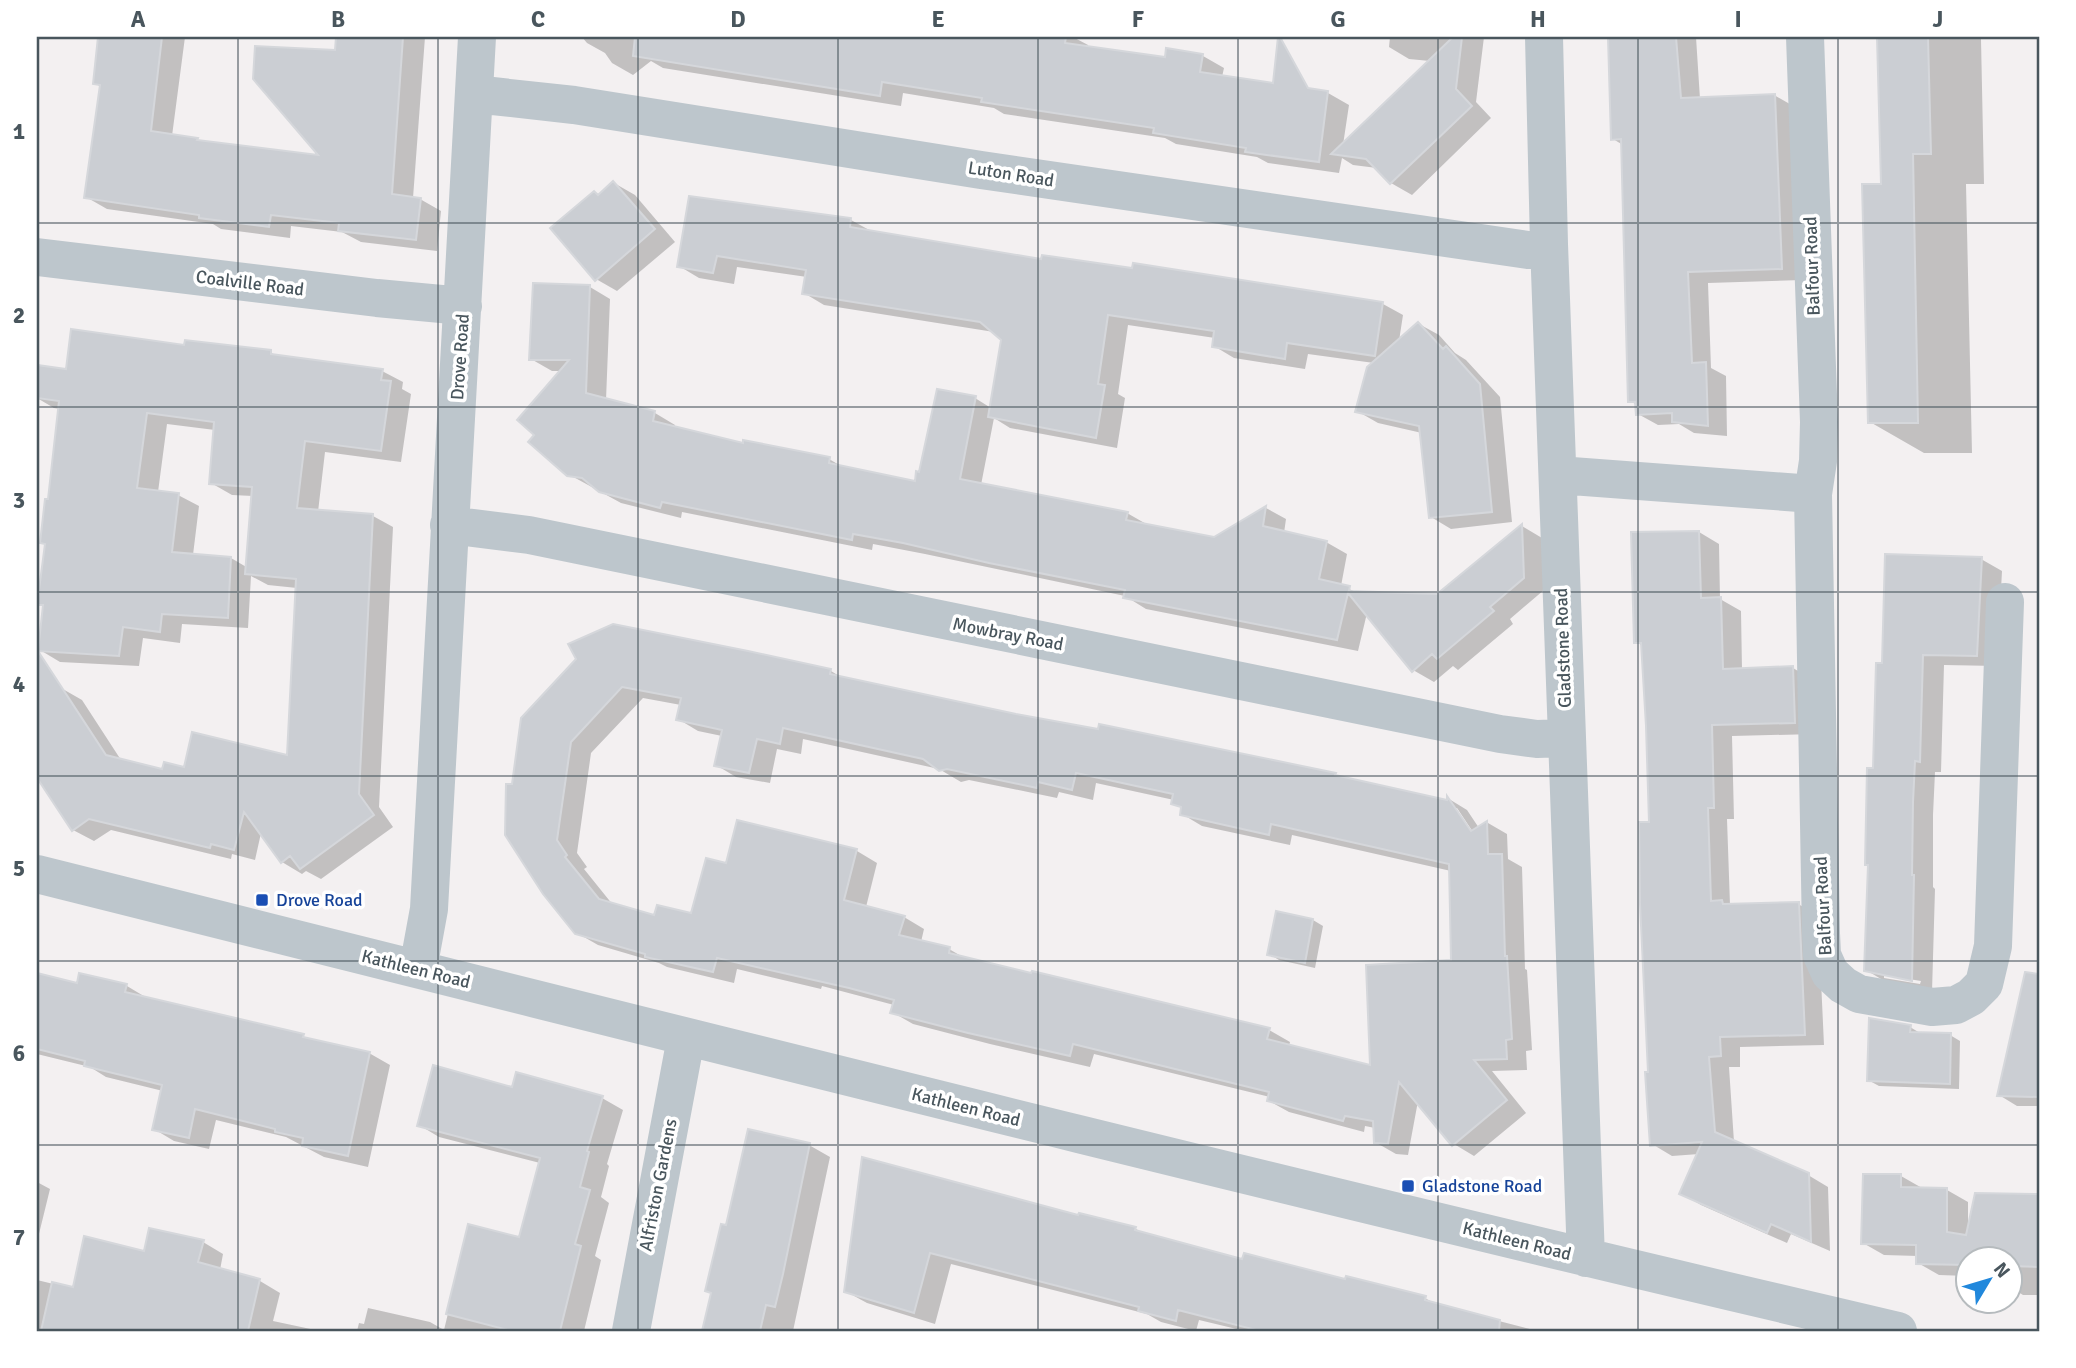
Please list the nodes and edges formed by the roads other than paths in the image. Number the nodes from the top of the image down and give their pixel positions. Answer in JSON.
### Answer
{"nodes":[{"id":1,"x":477,"y":37,"type":"edge"},
{"id":2,"x":1544,"y":37,"type":"edge"},
{"id":3,"x":1805,"y":37,"type":"edge"},
{"id":4,"x":474,"y":94,"type":"junction"},
{"id":5,"x":1549,"y":250,"type":"junction"},
{"id":6,"x":37,"y":257,"type":"edge"},
{"id":7,"x":463,"y":306,"type":"junction"},
{"id":8,"x":1558,"y":475,"type":"junction"},
{"id":9,"x":1813,"y":494,"type":"junction"},
{"id":10,"x":449,"y":525,"type":"junction"},
{"id":11,"x":2005,"y":601,"type":"dead end"},
{"id":12,"x":1566,"y":738,"type":"junction"},
{"id":13,"x":37,"y":874,"type":"edge"},
{"id":14,"x":418,"y":970,"type":"junction"},
{"id":15,"x":685,"y":1038,"type":"junction"},
{"id":16,"x":1586,"y":1258,"type":"junction"},
{"id":17,"x":631,"y":1331,"type":"edge"},
{"id":18,"x":1898,"y":1331,"type":"edge"}],
"edges":[{"from":1,"to":4,"type":"street","name":"Drove Road"},
{"from":2,"to":5,"type":"street","name":"Gladstone Road"},
{"from":3,"to":9,"type":"street","name":"Balfour Road"},
{"from":4,"to":5,"type":"street","name":"Luton Road"},
{"from":4,"to":7,"type":"street","name":"Drove Road"},
{"from":5,"to":8,"type":"street","name":"Gladstone Road"},
{"from":6,"to":7,"type":"street","name":"Coalville Road"},
{"from":7,"to":10,"type":"street","name":"Drove Road"},
{"from":8,"to":9,"type":"street"},
{"from":8,"to":12,"type":"street","name":"Gladstone Road"},
{"from":9,"to":11,"type":"street","name":"Balfour Road"},
{"from":10,"to":12,"type":"street","name":"Mowbray Road"},
{"from":10,"to":14,"type":"street","name":"Drove Road"},
{"from":12,"to":16,"type":"street","name":"Gladstone Road"},
{"from":13,"to":14,"type":"street","name":"Kathleen Road"},
{"from":14,"to":15,"type":"street","name":"Kathleen Road"},
{"from":15,"to":16,"type":"street","name":"Kathleen Road"},
{"from":15,"to":17,"type":"street","name":"Alfriston Gardens"},
{"from":16,"to":18,"type":"street","name":"Kathleen Road"}]}
